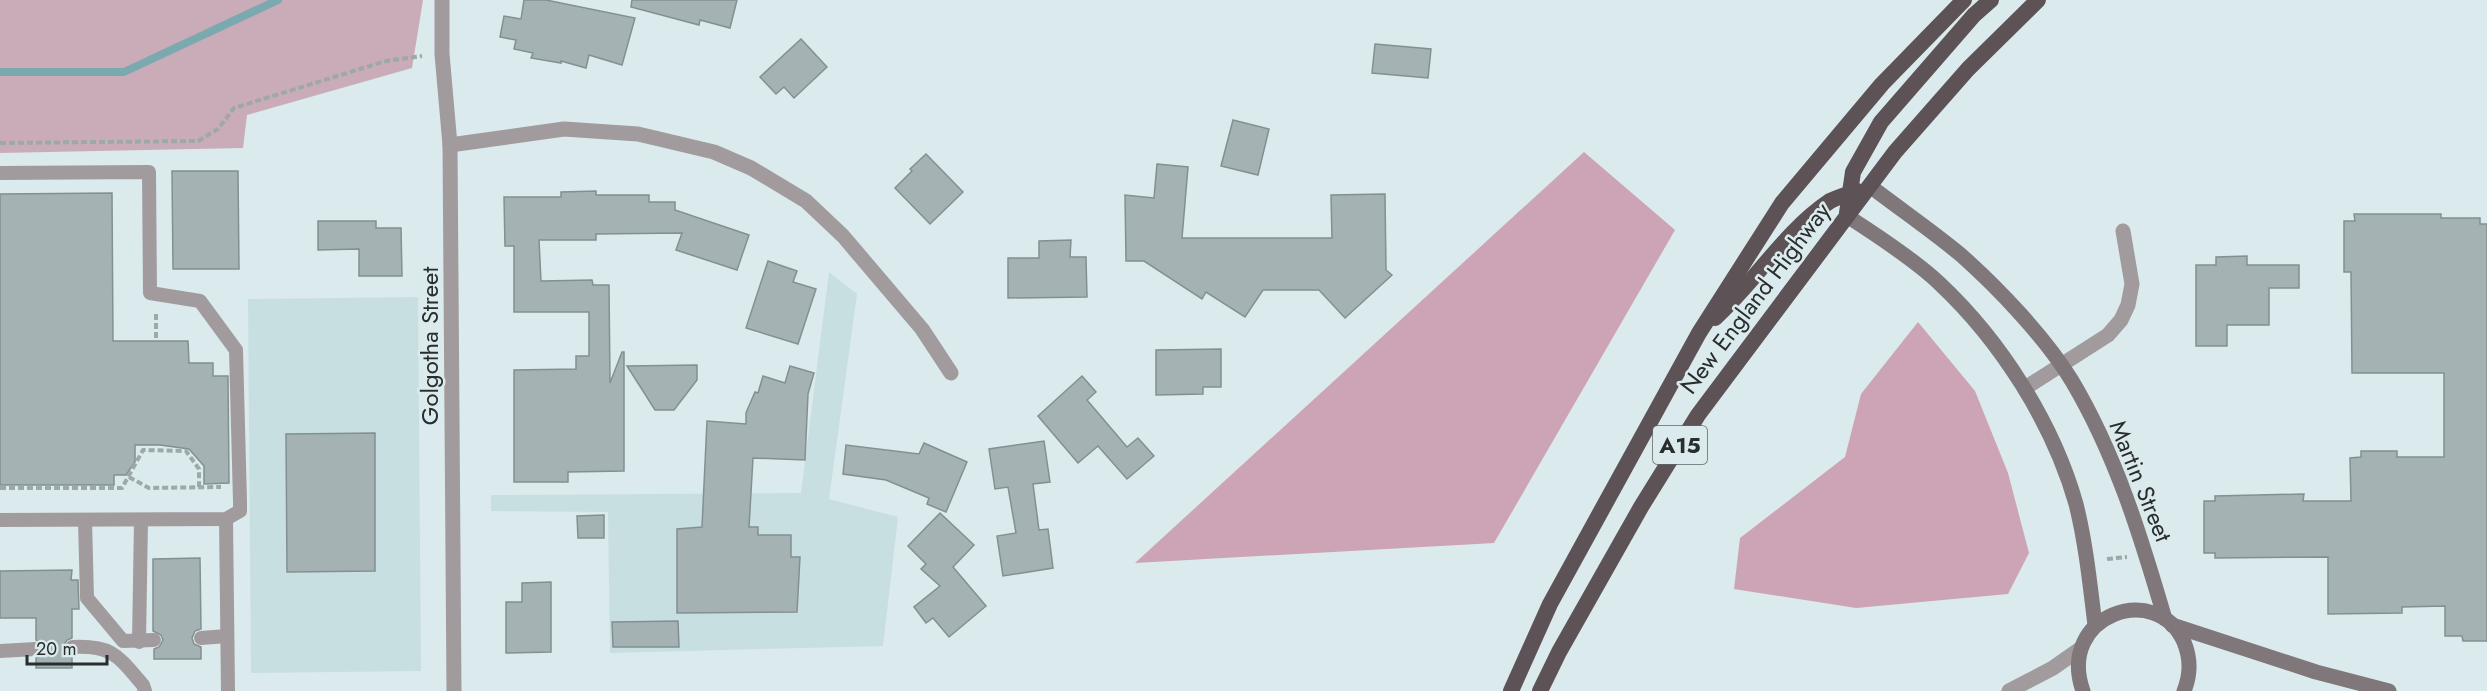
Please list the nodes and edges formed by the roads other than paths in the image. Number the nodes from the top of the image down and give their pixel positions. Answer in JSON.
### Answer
{"nodes":[{"id":1,"x":442,"y":0,"type":"edge"},
{"id":2,"x":1964,"y":0,"type":"edge"},
{"id":3,"x":1991,"y":0,"type":"edge"},
{"id":4,"x":2038,"y":0,"type":"edge"},
{"id":5,"x":450,"y":145,"type":"junction"},
{"id":6,"x":0,"y":173,"type":"edge"},
{"id":7,"x":1870,"y":186,"type":"junction"},
{"id":8,"x":1850,"y":194,"type":"junction"},
{"id":9,"x":1847,"y":216,"type":"junction"},
{"id":10,"x":2123,"y":231,"type":"dead end"},
{"id":11,"x":1699,"y":333,"type":"junction"},
{"id":12,"x":2062,"y":366,"type":"junction"},
{"id":13,"x":951,"y":372,"type":"dead end"},
{"id":14,"x":2025,"y":388,"type":"junction"},
{"id":15,"x":226,"y":519,"type":"junction"},
{"id":16,"x":0,"y":520,"type":"edge"},
{"id":17,"x":84,"y":520,"type":"junction"},
{"id":18,"x":141,"y":520,"type":"junction"},
{"id":19,"x":2168,"y":622,"type":"junction"},
{"id":20,"x":2095,"y":626,"type":"junction"},
{"id":21,"x":227,"y":636,"type":"junction"},
{"id":22,"x":201,"y":638,"type":"dead end"},
{"id":23,"x":154,"y":639,"type":"dead end"},
{"id":24,"x":139,"y":642,"type":"junction"},
{"id":25,"x":72,"y":646,"type":"dead end"},
{"id":26,"x":119,"y":647,"type":"junction"},
{"id":27,"x":36,"y":649,"type":"dead end"},
{"id":28,"x":2080,"y":649,"type":"junction"},
{"id":29,"x":0,"y":651,"type":"edge"},
{"id":30,"x":145,"y":691,"type":"edge"},
{"id":31,"x":228,"y":691,"type":"edge"},
{"id":32,"x":454,"y":691,"type":"edge"},
{"id":33,"x":1511,"y":691,"type":"edge"},
{"id":34,"x":1540,"y":691,"type":"edge"},
{"id":35,"x":2009,"y":691,"type":"edge"},
{"id":36,"x":2083,"y":691,"type":"edge"},
{"id":37,"x":2184,"y":691,"type":"edge"},
{"id":38,"x":2389,"y":691,"type":"edge"}],
"edges":[{"from":1,"to":5,"type":"street","name":"Golgotha Street"},
{"from":2,"to":11,"type":"highway","name":"New England Highway","number":"A15"},
{"from":3,"to":8,"type":"highway"},
{"from":4,"to":7,"type":"highway","name":"New England Highway","number":"A15"},
{"from":5,"to":13,"type":"street"},
{"from":5,"to":32,"type":"street","name":"Golgotha Street"},
{"from":6,"to":15,"type":"lane"},
{"from":7,"to":8,"type":"highway"},
{"from":7,"to":9,"type":"highway","name":"New England Highway","number":"A15"},
{"from":7,"to":12,"type":"main road","name":"Martin Street"},
{"from":8,"to":9,"type":"highway"},
{"from":8,"to":11,"type":"highway"},
{"from":9,"to":14,"type":"main road"},
{"from":9,"to":34,"type":"highway","name":"New England Highway","number":"A15"},
{"from":10,"to":12,"type":"street"},
{"from":11,"to":33,"type":"highway","name":"New England Highway","number":"A15"},
{"from":12,"to":14,"type":"street"},
{"from":12,"to":19,"type":"main road","name":"Martin Street"},
{"from":14,"to":20,"type":"main road"},
{"from":15,"to":18,"type":"lane"},
{"from":15,"to":21,"type":"lane"},
{"from":16,"to":17,"type":"lane"},
{"from":17,"to":18,"type":"lane"},
{"from":17,"to":26,"type":"lane"},
{"from":18,"to":24,"type":"lane"},
{"from":19,"to":20,"type":"main road"},
{"from":19,"to":37,"type":"main road","name":"Martin Street"},
{"from":19,"to":38,"type":"main road"},
{"from":20,"to":28,"type":"main road"},
{"from":21,"to":22,"type":"lane"},
{"from":21,"to":31,"type":"lane"},
{"from":23,"to":24,"type":"lane"},
{"from":24,"to":26,"type":"lane"},
{"from":25,"to":26,"type":"lane"},
{"from":26,"to":30,"type":"lane"},
{"from":27,"to":29,"type":"lane"},
{"from":28,"to":35,"type":"street"},
{"from":28,"to":36,"type":"main road"}]}
